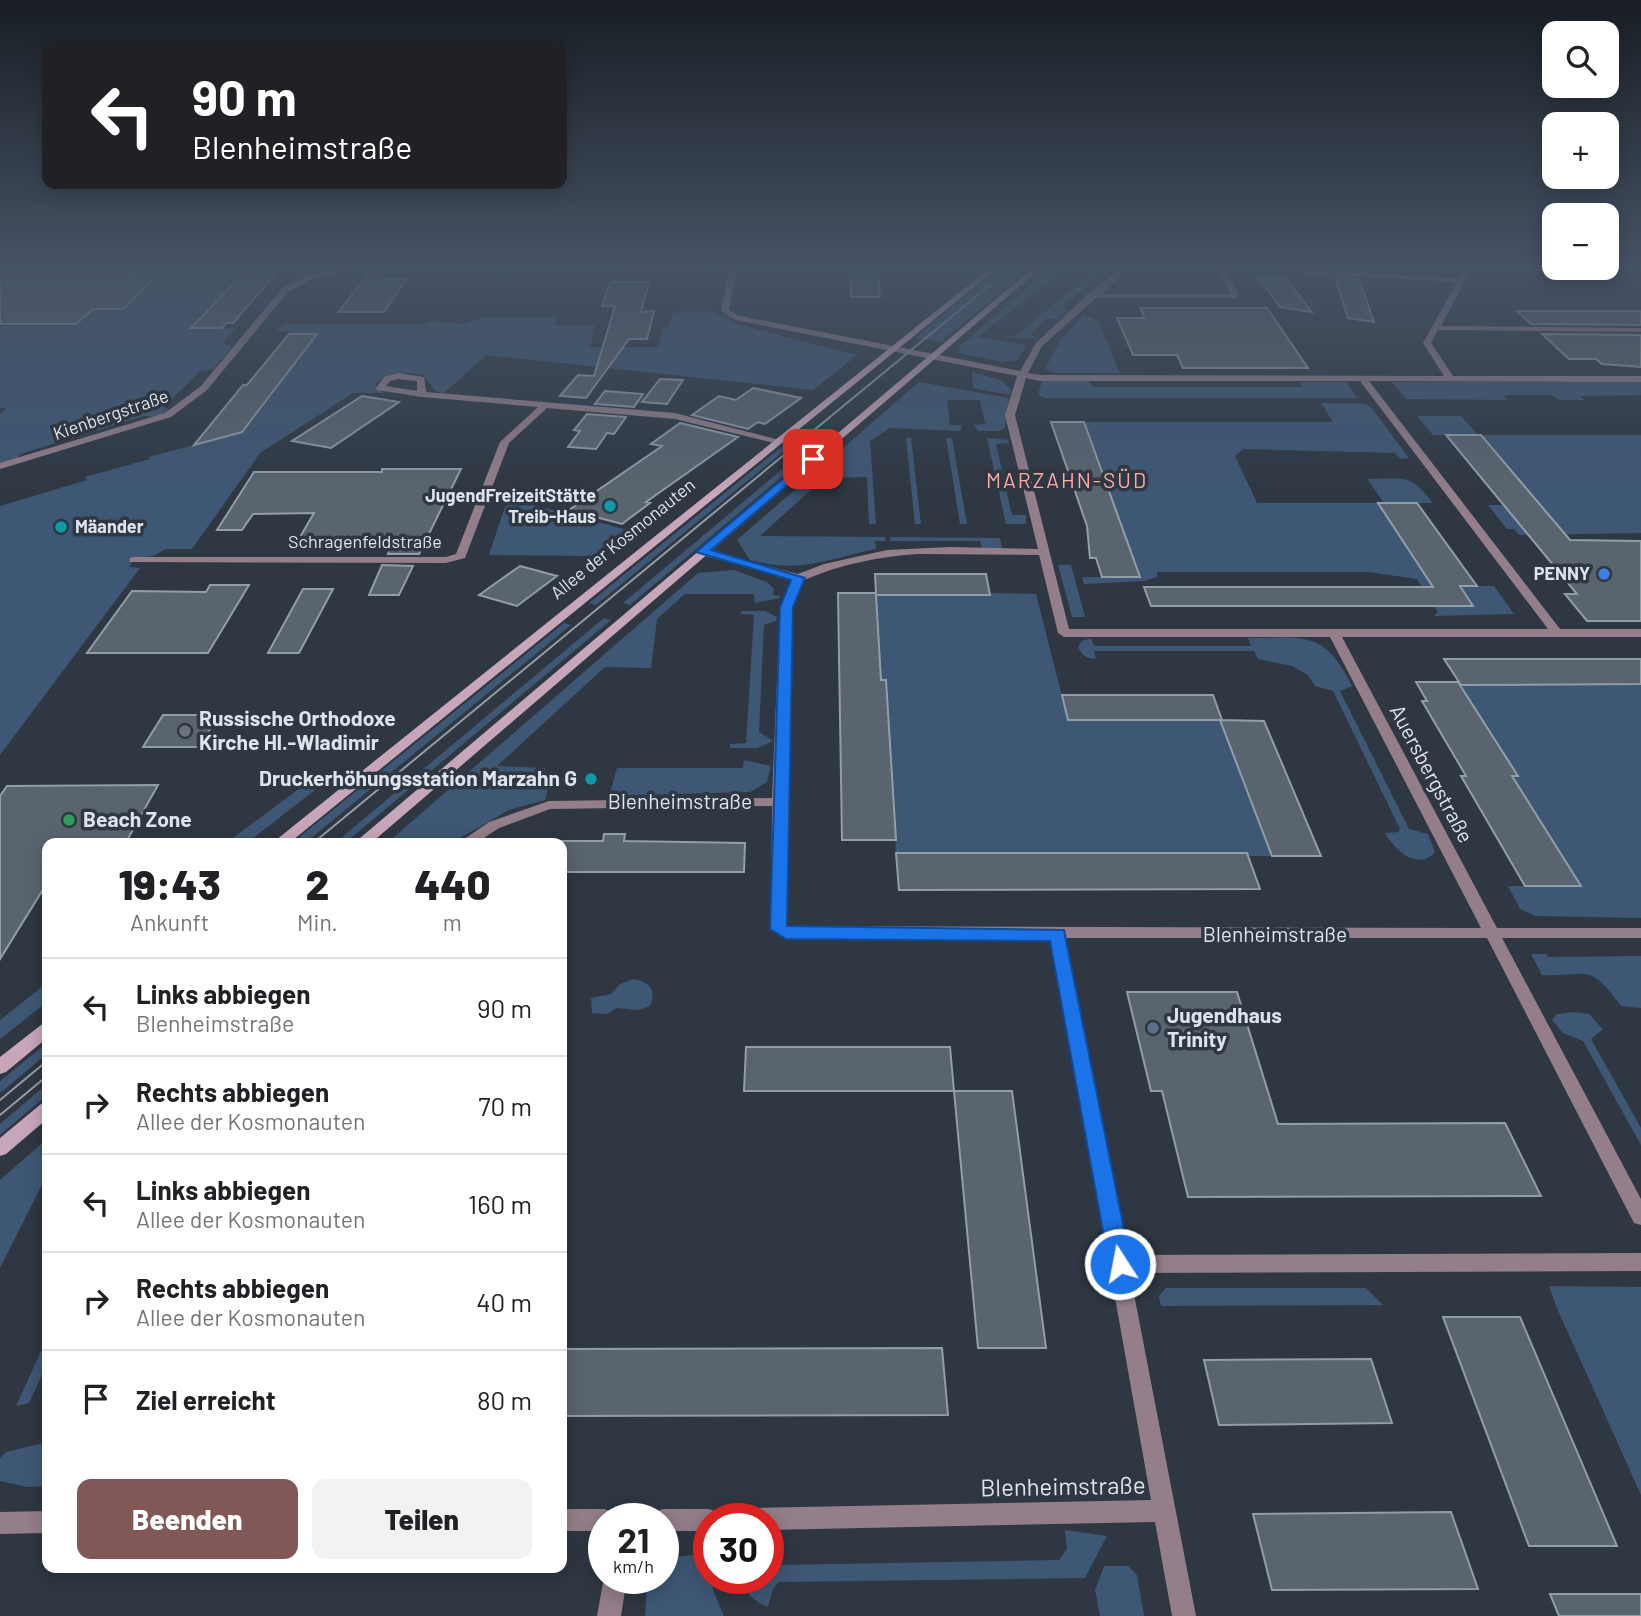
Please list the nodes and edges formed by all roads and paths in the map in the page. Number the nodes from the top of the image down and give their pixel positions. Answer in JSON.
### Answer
{"nodes":[{"id":1,"x":242,"y":342,"type":"edge"},
{"id":2,"x":854,"y":342,"type":"edge"},
{"id":3,"x":901,"y":342,"type":"edge"},
{"id":4,"x":949,"y":342,"type":"edge"},
{"id":5,"x":1042,"y":342,"type":"edge"},
{"id":6,"x":1427,"y":342,"type":"edge"},
{"id":7,"x":891,"y":350,"type":"junction"},
{"id":8,"x":931,"y":358,"type":"junction"},
{"id":9,"x":1022,"y":375,"type":"junction"},
{"id":10,"x":1450,"y":378,"type":"junction"},
{"id":11,"x":1363,"y":379,"type":"junction"},
{"id":12,"x":1641,"y":379,"type":"edge"},
{"id":13,"x":422,"y":394,"type":"dead end"},
{"id":14,"x":545,"y":405,"type":"junction"},
{"id":15,"x":778,"y":441,"type":"junction"},
{"id":16,"x":0,"y":466,"type":"edge"},
{"id":17,"x":702,"y":552,"type":"junction"},
{"id":18,"x":1043,"y":552,"type":"junction"},
{"id":19,"x":134,"y":560,"type":"dead end"},
{"id":20,"x":799,"y":578,"type":"junction"},
{"id":21,"x":1334,"y":633,"type":"junction"},
{"id":22,"x":1557,"y":633,"type":"junction"},
{"id":23,"x":1641,"y":634,"type":"edge"},
{"id":24,"x":779,"y":802,"type":"junction"},
{"id":25,"x":285,"y":838,"type":"edge"},
{"id":26,"x":367,"y":838,"type":"edge"},
{"id":27,"x":473,"y":838,"type":"edge"},
{"id":28,"x":1641,"y":933,"type":"edge"},
{"id":29,"x":1058,"y":934,"type":"junction"},
{"id":30,"x":1492,"y":934,"type":"junction"},
{"id":31,"x":42,"y":1033,"type":"edge"},
{"id":32,"x":0,"y":1067,"type":"edge"},
{"id":33,"x":42,"y":1113,"type":"edge"},
{"id":34,"x":0,"y":1149,"type":"edge"},
{"id":35,"x":1641,"y":1217,"type":"edge"},
{"id":36,"x":1641,"y":1262,"type":"edge"},
{"id":37,"x":1120,"y":1264,"type":"junction"},
{"id":38,"x":1164,"y":1511,"type":"junction"},
{"id":39,"x":784,"y":1518,"type":"edge"},
{"id":40,"x":567,"y":1520,"type":"edge"},
{"id":41,"x":588,"y":1521,"type":"edge"},
{"id":42,"x":42,"y":1522,"type":"edge"},
{"id":43,"x":0,"y":1523,"type":"edge"},
{"id":44,"x":612,"y":1594,"type":"edge"},
{"id":45,"x":609,"y":1616,"type":"edge"},
{"id":46,"x":1184,"y":1616,"type":"edge"}],
"edges":[{"from":1,"to":16,"type":"street","name":"Kienbergstraße"},
{"from":2,"to":7,"type":"street","name":"Kienbergstraße"},
{"from":3,"to":7,"type":"main road","name":"Allee der Kosmonauten"},
{"from":4,"to":8,"type":"main road"},
{"from":5,"to":9,"type":"street"},
{"from":6,"to":10,"type":"street"},
{"from":7,"to":8,"type":"street","name":"Kienbergstraße"},
{"from":7,"to":15,"type":"main road","name":"Allee der Kosmonauten"},
{"from":8,"to":9,"type":"street","name":"Kienbergstraße"},
{"from":8,"to":17,"type":"main road"},
{"from":9,"to":11,"type":"street","name":"Kienbergstraße"},
{"from":9,"to":18,"type":"street"},
{"from":10,"to":11,"type":"street","name":"Kienbergstraße"},
{"from":10,"to":12,"type":"street","name":"Kienbergstraße"},
{"from":11,"to":22,"type":"street"},
{"from":13,"to":14,"type":"street"},
{"from":14,"to":15,"type":"street"},
{"from":14,"to":19,"type":"street","name":"Schragenfeldstraße"},
{"from":15,"to":25,"type":"main road","name":"Allee der Kosmonauten"},
{"from":17,"to":20,"type":"street"},
{"from":17,"to":26,"type":"main road"},
{"from":18,"to":20,"type":"street"},
{"from":18,"to":21,"type":"street"},
{"from":20,"to":24,"type":"street"},
{"from":21,"to":22,"type":"street"},
{"from":21,"to":30,"type":"street","name":"Auersbergstraße"},
{"from":22,"to":23,"type":"street"},
{"from":24,"to":27,"type":"street","name":"Blenheimstraße"},
{"from":24,"to":29,"type":"street","name":"Blenheimstraße"},
{"from":28,"to":30,"type":"street","name":"Blenheimstraße"},
{"from":29,"to":30,"type":"street","name":"Blenheimstraße"},
{"from":29,"to":37,"type":"street","name":"Blenheimstraße"},
{"from":30,"to":35,"type":"street"},
{"from":31,"to":32,"type":"main road"},
{"from":33,"to":34,"type":"main road"},
{"from":36,"to":37,"type":"street"},
{"from":37,"to":38,"type":"street","name":"Blenheimstraße"},
{"from":38,"to":39,"type":"street","name":"Blenheimstraße"},
{"from":38,"to":46,"type":"street"},
{"from":40,"to":41,"type":"street"},
{"from":42,"to":43,"type":"street"},
{"from":44,"to":45,"type":"street"}]}
